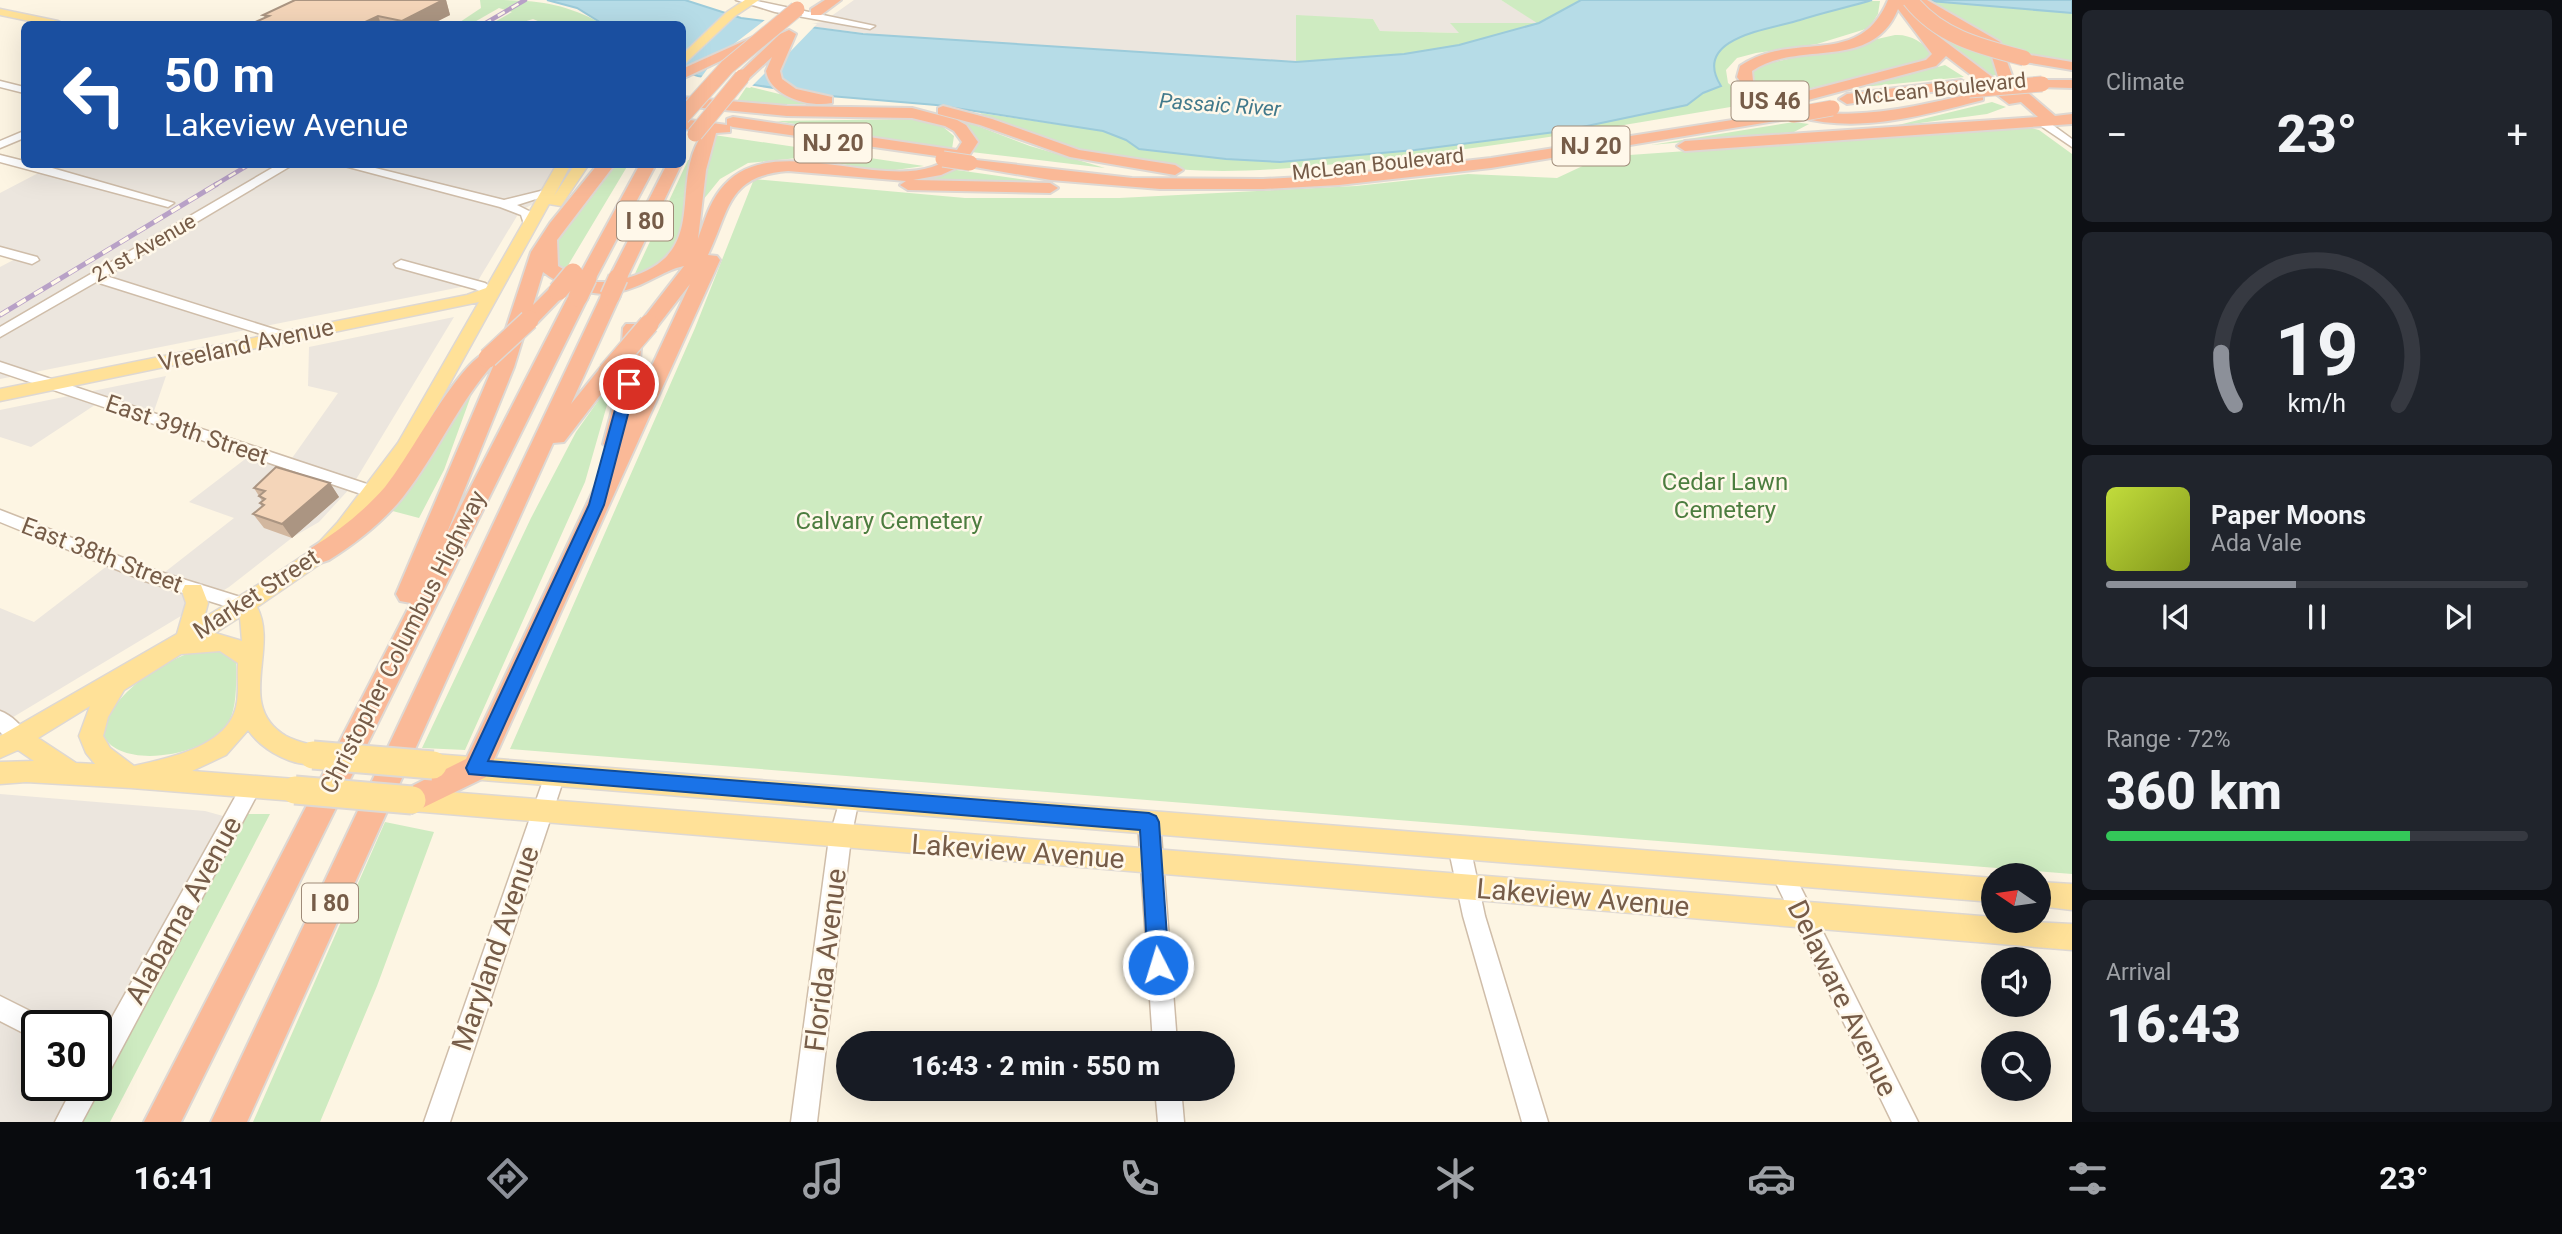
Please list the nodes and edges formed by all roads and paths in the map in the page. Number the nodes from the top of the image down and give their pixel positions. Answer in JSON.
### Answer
{"nodes":[{"id":1,"x":834,"y":0,"type":"edge"},
{"id":2,"x":1918,"y":0,"type":"edge"},
{"id":3,"x":745,"y":3,"type":"edge"},
{"id":4,"x":1900,"y":4,"type":"edge"},
{"id":5,"x":813,"y":6,"type":"edge"},
{"id":6,"x":0,"y":12,"type":"edge"},
{"id":7,"x":44,"y":21,"type":"edge"},
{"id":8,"x":0,"y":22,"type":"edge"},
{"id":9,"x":21,"y":26,"type":"edge"},
{"id":10,"x":870,"y":26,"type":"dead end"},
{"id":11,"x":789,"y":34,"type":"junction"},
{"id":12,"x":1927,"y":35,"type":"junction"},
{"id":13,"x":758,"y":40,"type":"junction"},
{"id":14,"x":686,"y":58,"type":"edge"},
{"id":15,"x":2072,"y":66,"type":"edge"},
{"id":16,"x":686,"y":73,"type":"edge"},
{"id":17,"x":2072,"y":76,"type":"edge"},
{"id":18,"x":2041,"y":84,"type":"junction"},
{"id":19,"x":2072,"y":84,"type":"edge"},
{"id":20,"x":0,"y":85,"type":"edge"},
{"id":21,"x":21,"y":89,"type":"edge"},
{"id":22,"x":1969,"y":90,"type":"junction"},
{"id":23,"x":2020,"y":96,"type":"junction"},
{"id":24,"x":686,"y":97,"type":"edge"},
{"id":25,"x":686,"y":102,"type":"edge"},
{"id":26,"x":706,"y":105,"type":"junction"},
{"id":27,"x":907,"y":106,"type":"junction"},
{"id":28,"x":1782,"y":107,"type":"junction"},
{"id":29,"x":770,"y":109,"type":"junction"},
{"id":30,"x":686,"y":112,"type":"edge"},
{"id":31,"x":2072,"y":113,"type":"edge"},
{"id":32,"x":686,"y":116,"type":"edge"},
{"id":33,"x":923,"y":116,"type":"junction"},
{"id":34,"x":686,"y":117,"type":"edge"},
{"id":35,"x":2072,"y":119,"type":"edge"},
{"id":36,"x":2045,"y":120,"type":"junction"},
{"id":37,"x":694,"y":134,"type":"edge"},
{"id":38,"x":21,"y":135,"type":"edge"},
{"id":39,"x":2072,"y":136,"type":"edge"},
{"id":40,"x":2072,"y":144,"type":"edge"},
{"id":41,"x":0,"y":145,"type":"edge"},
{"id":42,"x":947,"y":156,"type":"junction"},
{"id":43,"x":0,"y":158,"type":"edge"},
{"id":44,"x":974,"y":160,"type":"junction"},
{"id":45,"x":21,"y":164,"type":"edge"},
{"id":46,"x":37,"y":168,"type":"edge"},
{"id":47,"x":282,"y":168,"type":"edge"},
{"id":48,"x":359,"y":168,"type":"edge"},
{"id":49,"x":563,"y":168,"type":"edge"},
{"id":50,"x":578,"y":168,"type":"edge"},
{"id":51,"x":604,"y":168,"type":"edge"},
{"id":52,"x":646,"y":168,"type":"edge"},
{"id":53,"x":673,"y":168,"type":"edge"},
{"id":54,"x":833,"y":170,"type":"junction"},
{"id":55,"x":1319,"y":170,"type":"junction"},
{"id":56,"x":1388,"y":174,"type":"junction"},
{"id":57,"x":1279,"y":183,"type":"junction"},
{"id":58,"x":731,"y":185,"type":"junction"},
{"id":59,"x":552,"y":198,"type":"junction"},
{"id":60,"x":167,"y":203,"type":"dead end"},
{"id":61,"x":504,"y":204,"type":"junction"},
{"id":62,"x":530,"y":224,"type":"junction"},
{"id":63,"x":550,"y":237,"type":"junction"},
{"id":64,"x":688,"y":244,"type":"junction"},
{"id":65,"x":0,"y":251,"type":"edge"},
{"id":66,"x":32,"y":260,"type":"dead end"},
{"id":67,"x":401,"y":264,"type":"dead end"},
{"id":68,"x":94,"y":277,"type":"junction"},
{"id":69,"x":574,"y":285,"type":"junction"},
{"id":70,"x":491,"y":292,"type":"junction"},
{"id":71,"x":0,"y":332,"type":"edge"},
{"id":72,"x":285,"y":337,"type":"junction"},
{"id":73,"x":0,"y":367,"type":"edge"},
{"id":74,"x":492,"y":370,"type":"junction"},
{"id":75,"x":52,"y":385,"type":"junction"},
{"id":76,"x":0,"y":396,"type":"edge"},
{"id":77,"x":534,"y":464,"type":"junction"},
{"id":78,"x":373,"y":492,"type":"junction"},
{"id":79,"x":596,"y":505,"type":"junction"},
{"id":80,"x":0,"y":516,"type":"edge"},
{"id":81,"x":320,"y":554,"type":"junction"},
{"id":82,"x":193,"y":591,"type":"junction"},
{"id":83,"x":244,"y":605,"type":"junction"},
{"id":84,"x":187,"y":639,"type":"junction"},
{"id":85,"x":167,"y":651,"type":"junction"},
{"id":86,"x":393,"y":661,"type":"junction"},
{"id":87,"x":250,"y":662,"type":"junction"},
{"id":88,"x":117,"y":683,"type":"junction"},
{"id":89,"x":248,"y":704,"type":"junction"},
{"id":90,"x":0,"y":719,"type":"edge"},
{"id":91,"x":9,"y":743,"type":"edge"},
{"id":92,"x":476,"y":768,"type":"junction"},
{"id":93,"x":0,"y":774,"type":"edge"},
{"id":94,"x":75,"y":775,"type":"junction"},
{"id":95,"x":555,"y":775,"type":"junction"},
{"id":96,"x":131,"y":776,"type":"junction"},
{"id":97,"x":251,"y":787,"type":"junction"},
{"id":98,"x":849,"y":799,"type":"junction"},
{"id":99,"x":412,"y":800,"type":"junction"},
{"id":100,"x":541,"y":811,"type":"junction"},
{"id":101,"x":1149,"y":822,"type":"junction"},
{"id":102,"x":840,"y":838,"type":"junction"},
{"id":103,"x":1459,"y":846,"type":"junction"},
{"id":104,"x":1151,"y":861,"type":"junction"},
{"id":105,"x":1782,"y":873,"type":"junction"},
{"id":106,"x":1468,"y":887,"type":"junction"},
{"id":107,"x":1981,"y":889,"type":"edge"},
{"id":108,"x":2051,"y":895,"type":"edge"},
{"id":109,"x":2072,"y":897,"type":"edge"},
{"id":110,"x":1802,"y":915,"type":"junction"},
{"id":111,"x":2072,"y":937,"type":"edge"},
{"id":112,"x":0,"y":1008,"type":"edge"},
{"id":113,"x":21,"y":1019,"type":"edge"},
{"id":114,"x":1163,"y":1031,"type":"edge"},
{"id":115,"x":112,"y":1039,"type":"edge"},
{"id":116,"x":79,"y":1101,"type":"edge"},
{"id":117,"x":1169,"y":1101,"type":"edge"},
{"id":118,"x":68,"y":1122,"type":"edge"},
{"id":119,"x":162,"y":1122,"type":"edge"},
{"id":120,"x":229,"y":1122,"type":"edge"},
{"id":121,"x":437,"y":1122,"type":"edge"},
{"id":122,"x":804,"y":1122,"type":"edge"},
{"id":123,"x":1171,"y":1122,"type":"edge"},
{"id":124,"x":1535,"y":1122,"type":"edge"},
{"id":125,"x":1905,"y":1122,"type":"edge"}],
"edges":[{"from":1,"to":5,"type":"highway"},
{"from":2,"to":23,"type":"highway"},
{"from":3,"to":10,"type":"street"},
{"from":3,"to":14,"type":"main road"},
{"from":4,"to":12,"type":"highway"},
{"from":4,"to":15,"type":"highway","bridge":true},
{"from":4,"to":22,"type":"highway","number":"US 46"},
{"from":5,"to":11,"type":"highway"},
{"from":5,"to":13,"type":"highway","bridge":true},
{"from":6,"to":7,"type":"main road"},
{"from":8,"to":9,"type":"main road"},
{"from":11,"to":27,"type":"highway"},
{"from":11,"to":37,"type":"highway"},
{"from":12,"to":28,"type":"highway"},
{"from":12,"to":36,"type":"highway"},
{"from":13,"to":16,"type":"highway"},
{"from":13,"to":30,"type":"highway","bridge":true},
{"from":17,"to":18,"type":"highway","name":"McLean Boulevard","number":"NJ 20"},
{"from":18,"to":19,"type":"highway","number":"US 46"},
{"from":18,"to":22,"type":"highway","number":"US 46"},
{"from":18,"to":22,"type":"highway","name":"McLean Boulevard","number":"NJ 20"},
{"from":20,"to":21,"type":"street"},
{"from":22,"to":28,"type":"highway","name":"McLean Boulevard","number":"NJ 20"},
{"from":22,"to":28,"type":"highway","name":"McLean Boulevard","number":"NJ 20","bridge":true},
{"from":23,"to":31,"type":"highway"},
{"from":23,"to":36,"type":"highway"},
{"from":24,"to":26,"type":"highway"},
{"from":25,"to":26,"type":"highway"},
{"from":26,"to":29,"type":"highway"},
{"from":27,"to":29,"type":"highway"},
{"from":27,"to":55,"type":"highway"},
{"from":28,"to":55,"type":"highway","name":"McLean Boulevard","number":"NJ 20"},
{"from":28,"to":56,"type":"highway","name":"McLean Boulevard","number":"NJ 20"},
{"from":29,"to":33,"type":"highway"},
{"from":32,"to":33,"type":"highway"},
{"from":33,"to":54,"type":"highway"},
{"from":34,"to":42,"type":"highway","name":"McLean Boulevard","number":"NJ 20"},
{"from":35,"to":36,"type":"highway"},
{"from":36,"to":39,"type":"street"},
{"from":36,"to":40,"type":"street"},
{"from":36,"to":56,"type":"highway"},
{"from":37,"to":42,"type":"highway","name":"McLean Boulevard","number":"NJ 20"},
{"from":37,"to":64,"type":"highway"},
{"from":38,"to":41,"type":"street"},
{"from":42,"to":44,"type":"highway","name":"McLean Boulevard","number":"NJ 20","bridge":true},
{"from":43,"to":45,"type":"street"},
{"from":44,"to":55,"type":"highway","name":"McLean Boulevard","number":"NJ 20"},
{"from":44,"to":57,"type":"highway","name":"McLean Boulevard","number":"NJ 20"},
{"from":46,"to":60,"type":"street"},
{"from":47,"to":68,"type":"street","name":"21st Avenue"},
{"from":48,"to":61,"type":"street"},
{"from":49,"to":59,"type":"main road"},
{"from":50,"to":59,"type":"main road"},
{"from":51,"to":63,"type":"highway"},
{"from":52,"to":69,"type":"highway","name":"Christopher Columbus Highway","number":"I 80"},
{"from":53,"to":77,"type":"highway","name":"Christopher Columbus Highway","number":"I 80"},
{"from":54,"to":57,"type":"highway"},
{"from":54,"to":58,"type":"highway"},
{"from":56,"to":57,"type":"highway","name":"McLean Boulevard","number":"NJ 20"},
{"from":58,"to":77,"type":"highway","bridge":true},
{"from":58,"to":79,"type":"highway"},
{"from":59,"to":61,"type":"street"},
{"from":59,"to":62,"type":"main road"},
{"from":59,"to":74,"type":"highway"},
{"from":61,"to":62,"type":"street"},
{"from":62,"to":70,"type":"main road","name":"Market Street"},
{"from":63,"to":64,"type":"highway"},
{"from":63,"to":74,"type":"highway"},
{"from":64,"to":79,"type":"highway"},
{"from":65,"to":66,"type":"street"},
{"from":67,"to":70,"type":"street"},
{"from":68,"to":71,"type":"street","name":"21st Avenue"},
{"from":68,"to":72,"type":"street"},
{"from":69,"to":74,"type":"highway","bridge":true},
{"from":69,"to":86,"type":"highway","name":"Christopher Columbus Highway","number":"I 80"},
{"from":70,"to":72,"type":"main road","name":"Vreeland Avenue"},
{"from":70,"to":78,"type":"main road","name":"Market Street"},
{"from":72,"to":75,"type":"main road","name":"Vreeland Avenue"},
{"from":73,"to":75,"type":"street","name":"East 39th Street"},
{"from":74,"to":81,"type":"highway"},
{"from":74,"to":86,"type":"highway"},
{"from":75,"to":76,"type":"main road","name":"Vreeland Avenue"},
{"from":75,"to":78,"type":"street","name":"East 39th Street"},
{"from":77,"to":120,"type":"highway","name":"Christopher Columbus Highway","number":"I 80"},
{"from":78,"to":81,"type":"main road","name":"Market Street"},
{"from":79,"to":92,"type":"highway"},
{"from":80,"to":82,"type":"street","name":"East 38th Street"},
{"from":81,"to":83,"type":"main road","name":"Market Street"},
{"from":82,"to":83,"type":"street","name":"East 38th Street"},
{"from":82,"to":84,"type":"main road"},
{"from":83,"to":84,"type":"main road","name":"Market Street"},
{"from":83,"to":87,"type":"main road"},
{"from":84,"to":85,"type":"main road","name":"Market Street"},
{"from":85,"to":87,"type":"main road"},
{"from":85,"to":88,"type":"main road","name":"Market Street"},
{"from":86,"to":119,"type":"highway","name":"Christopher Columbus Highway","number":"I 80"},
{"from":87,"to":89,"type":"main road"},
{"from":88,"to":91,"type":"main road","name":"Market Street"},
{"from":88,"to":96,"type":"main road"},
{"from":89,"to":92,"type":"main road","name":"Lakeview Avenue","bridge":true},
{"from":89,"to":96,"type":"main road"},
{"from":90,"to":91,"type":"street"},
{"from":91,"to":94,"type":"main road"},
{"from":92,"to":95,"type":"main road","name":"Lakeview Avenue"},
{"from":92,"to":99,"type":"highway"},
{"from":93,"to":94,"type":"main road","name":"Lakeview Avenue"},
{"from":94,"to":96,"type":"main road","name":"Lakeview Avenue"},
{"from":95,"to":98,"type":"main road","name":"Lakeview Avenue"},
{"from":95,"to":100,"type":"street","name":"Maryland Avenue"},
{"from":96,"to":97,"type":"main road","name":"Lakeview Avenue"},
{"from":97,"to":99,"type":"main road","name":"Lakeview Avenue","bridge":true},
{"from":97,"to":115,"type":"street","name":"Alabama Avenue"},
{"from":98,"to":101,"type":"main road","name":"Lakeview Avenue"},
{"from":98,"to":102,"type":"street","name":"Florida Avenue"},
{"from":99,"to":100,"type":"main road","name":"Lakeview Avenue"},
{"from":100,"to":102,"type":"main road","name":"Lakeview Avenue"},
{"from":100,"to":121,"type":"street","name":"Maryland Avenue"},
{"from":101,"to":103,"type":"main road","name":"Lakeview Avenue"},
{"from":101,"to":104,"type":"street"},
{"from":102,"to":104,"type":"main road","name":"Lakeview Avenue"},
{"from":102,"to":122,"type":"street","name":"Florida Avenue"},
{"from":103,"to":105,"type":"main road","name":"Lakeview Avenue"},
{"from":103,"to":106,"type":"street"},
{"from":104,"to":106,"type":"main road","name":"Lakeview Avenue"},
{"from":104,"to":114,"type":"street"},
{"from":105,"to":107,"type":"main road","name":"Lakeview Avenue"},
{"from":105,"to":110,"type":"street","name":"Delaware Avenue"},
{"from":106,"to":110,"type":"main road","name":"Lakeview Avenue"},
{"from":106,"to":124,"type":"street"},
{"from":108,"to":109,"type":"main road"},
{"from":110,"to":111,"type":"main road","name":"Lakeview Avenue"},
{"from":110,"to":125,"type":"street","name":"Delaware Avenue"},
{"from":112,"to":113,"type":"street"},
{"from":116,"to":118,"type":"street","name":"Alabama Avenue"},
{"from":117,"to":123,"type":"street"}]}
